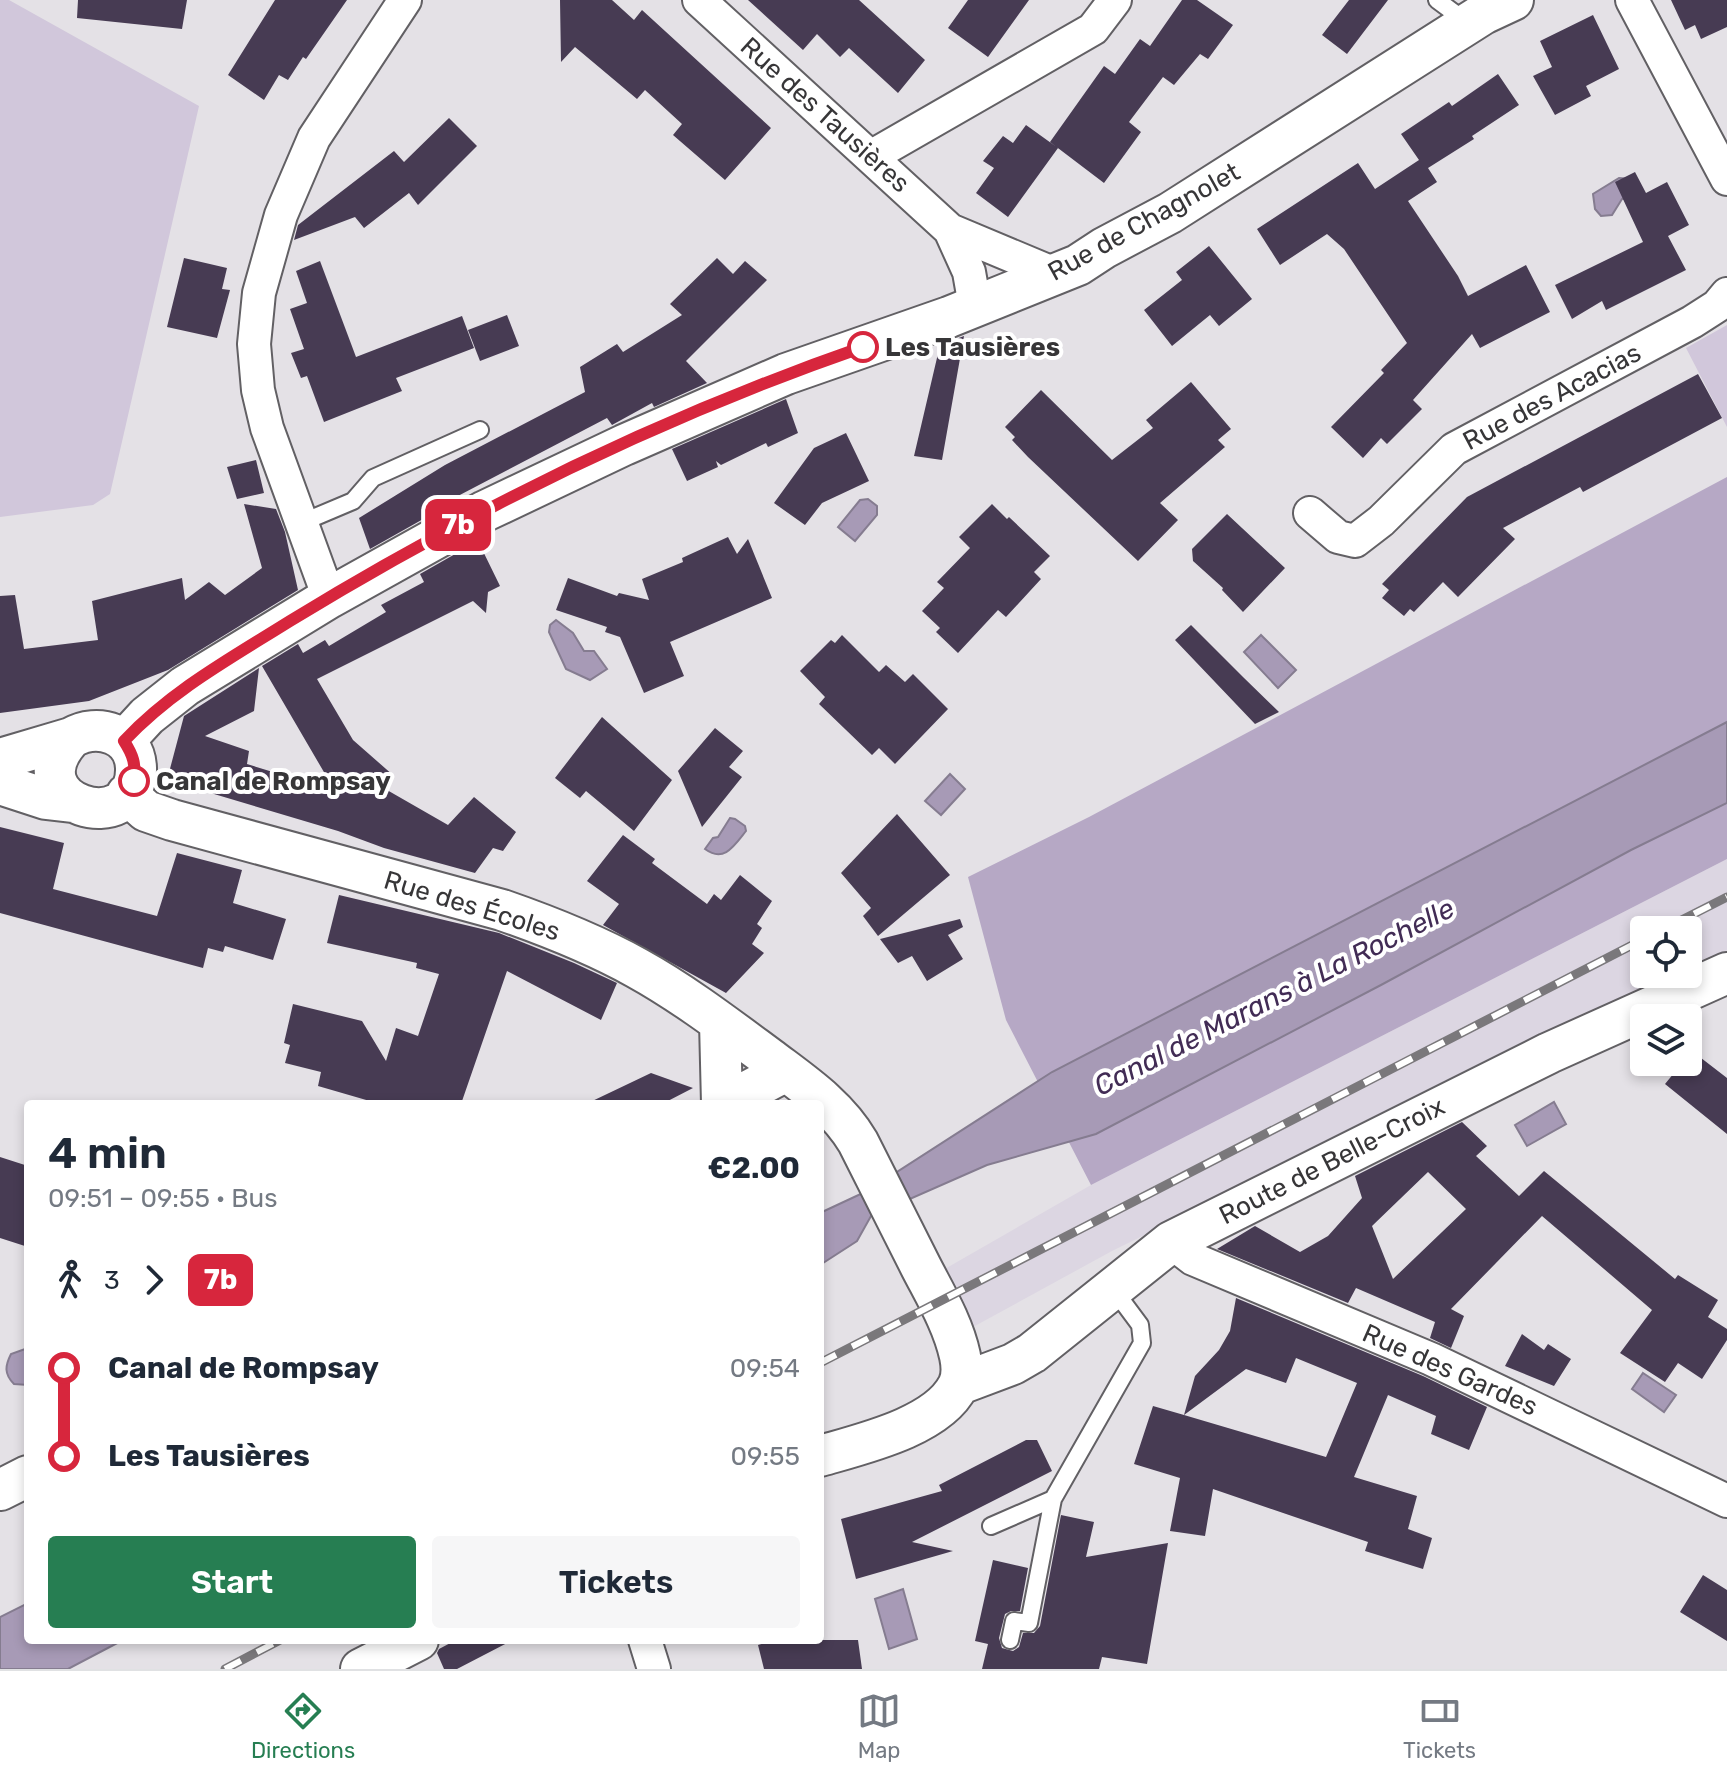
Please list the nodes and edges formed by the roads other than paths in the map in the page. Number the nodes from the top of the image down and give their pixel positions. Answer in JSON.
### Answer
{"nodes":[{"id":1,"x":699,"y":0,"type":"edge"},
{"id":2,"x":1115,"y":0,"type":"edge"},
{"id":3,"x":1437,"y":0,"type":"edge"},
{"id":4,"x":1513,"y":0,"type":"edge"},
{"id":5,"x":1632,"y":0,"type":"edge"},
{"id":6,"x":398,"y":11,"type":"edge"},
{"id":7,"x":1469,"y":23,"type":"junction"},
{"id":8,"x":872,"y":156,"type":"junction"},
{"id":9,"x":1727,"y":179,"type":"edge"},
{"id":10,"x":950,"y":230,"type":"junction"},
{"id":11,"x":1055,"y":274,"type":"junction"},
{"id":12,"x":1727,"y":294,"type":"edge"},
{"id":13,"x":975,"y":306,"type":"junction"},
{"id":14,"x":480,"y":430,"type":"dead end"},
{"id":15,"x":1310,"y":513,"type":"dead end"},
{"id":16,"x":301,"y":523,"type":"junction"},
{"id":17,"x":329,"y":598,"type":"junction"},
{"id":18,"x":71,"y":738,"type":"junction"},
{"id":19,"x":124,"y":741,"type":"junction"},
{"id":20,"x":0,"y":759,"type":"edge"},
{"id":21,"x":0,"y":784,"type":"edge"},
{"id":22,"x":127,"y":794,"type":"junction"},
{"id":23,"x":72,"y":802,"type":"junction"},
{"id":24,"x":1727,"y":973,"type":"edge"},
{"id":25,"x":720,"y":1022,"type":"junction"},
{"id":26,"x":786,"y":1071,"type":"junction"},
{"id":27,"x":723,"y":1100,"type":"edge"},
{"id":28,"x":731,"y":1100,"type":"edge"},
{"id":29,"x":821,"y":1100,"type":"edge"},
{"id":30,"x":824,"y":1103,"type":"edge"},
{"id":31,"x":1171,"y":1242,"type":"junction"},
{"id":32,"x":1114,"y":1290,"type":"junction"},
{"id":33,"x":960,"y":1384,"type":"junction"},
{"id":34,"x":824,"y":1455,"type":"edge"},
{"id":35,"x":24,"y":1478,"type":"edge"},
{"id":36,"x":0,"y":1490,"type":"edge"},
{"id":37,"x":1053,"y":1499,"type":"junction"},
{"id":38,"x":1727,"y":1501,"type":"edge"},
{"id":39,"x":991,"y":1526,"type":"dead end"},
{"id":40,"x":1010,"y":1640,"type":"dead end"},
{"id":41,"x":410,"y":1644,"type":"edge"},
{"id":42,"x":646,"y":1644,"type":"edge"},
{"id":43,"x":361,"y":1669,"type":"edge"},
{"id":44,"x":654,"y":1669,"type":"edge"}],
"edges":[{"from":1,"to":8,"type":"street","name":"Rue des Tausières"},
{"from":2,"to":8,"type":"street"},
{"from":3,"to":7,"type":"lane"},
{"from":4,"to":7,"type":"street","name":"Rue de Chagnolet"},
{"from":5,"to":9,"type":"street"},
{"from":6,"to":16,"type":"street"},
{"from":7,"to":11,"type":"street","name":"Rue de Chagnolet"},
{"from":8,"to":10,"type":"street","name":"Rue des Tausières"},
{"from":10,"to":11,"type":"street"},
{"from":10,"to":13,"type":"street"},
{"from":11,"to":13,"type":"street","name":"Rue de Chagnolet"},
{"from":12,"to":15,"type":"street","name":"Rue des Acacias"},
{"from":13,"to":17,"type":"street","name":"Rue de Chagnolet"},
{"from":14,"to":16,"type":"lane"},
{"from":16,"to":17,"type":"street"},
{"from":17,"to":19,"type":"street","name":"Rue de Chagnolet"},
{"from":18,"to":19,"type":"street"},
{"from":18,"to":20,"type":"street"},
{"from":18,"to":23,"type":"street"},
{"from":19,"to":22,"type":"street"},
{"from":21,"to":23,"type":"street"},
{"from":22,"to":23,"type":"street"},
{"from":22,"to":25,"type":"street","name":"Rue des Écoles"},
{"from":24,"to":31,"type":"street","name":"Route de Belle-Croix"},
{"from":25,"to":26,"type":"street","name":"Rue des Écoles"},
{"from":25,"to":27,"type":"street"},
{"from":26,"to":28,"type":"street"},
{"from":26,"to":29,"type":"street","name":"Rue des Écoles"},
{"from":30,"to":33,"type":"street","name":"Rue des Écoles"},
{"from":31,"to":32,"type":"street","name":"Route de Belle-Croix"},
{"from":31,"to":38,"type":"street","name":"Rue des Gardes"},
{"from":32,"to":33,"type":"street","name":"Route de Belle-Croix"},
{"from":32,"to":37,"type":"lane"},
{"from":33,"to":34,"type":"street"},
{"from":35,"to":36,"type":"street"},
{"from":37,"to":39,"type":"lane"},
{"from":37,"to":40,"type":"lane"},
{"from":41,"to":43,"type":"street"},
{"from":42,"to":44,"type":"street"}]}
